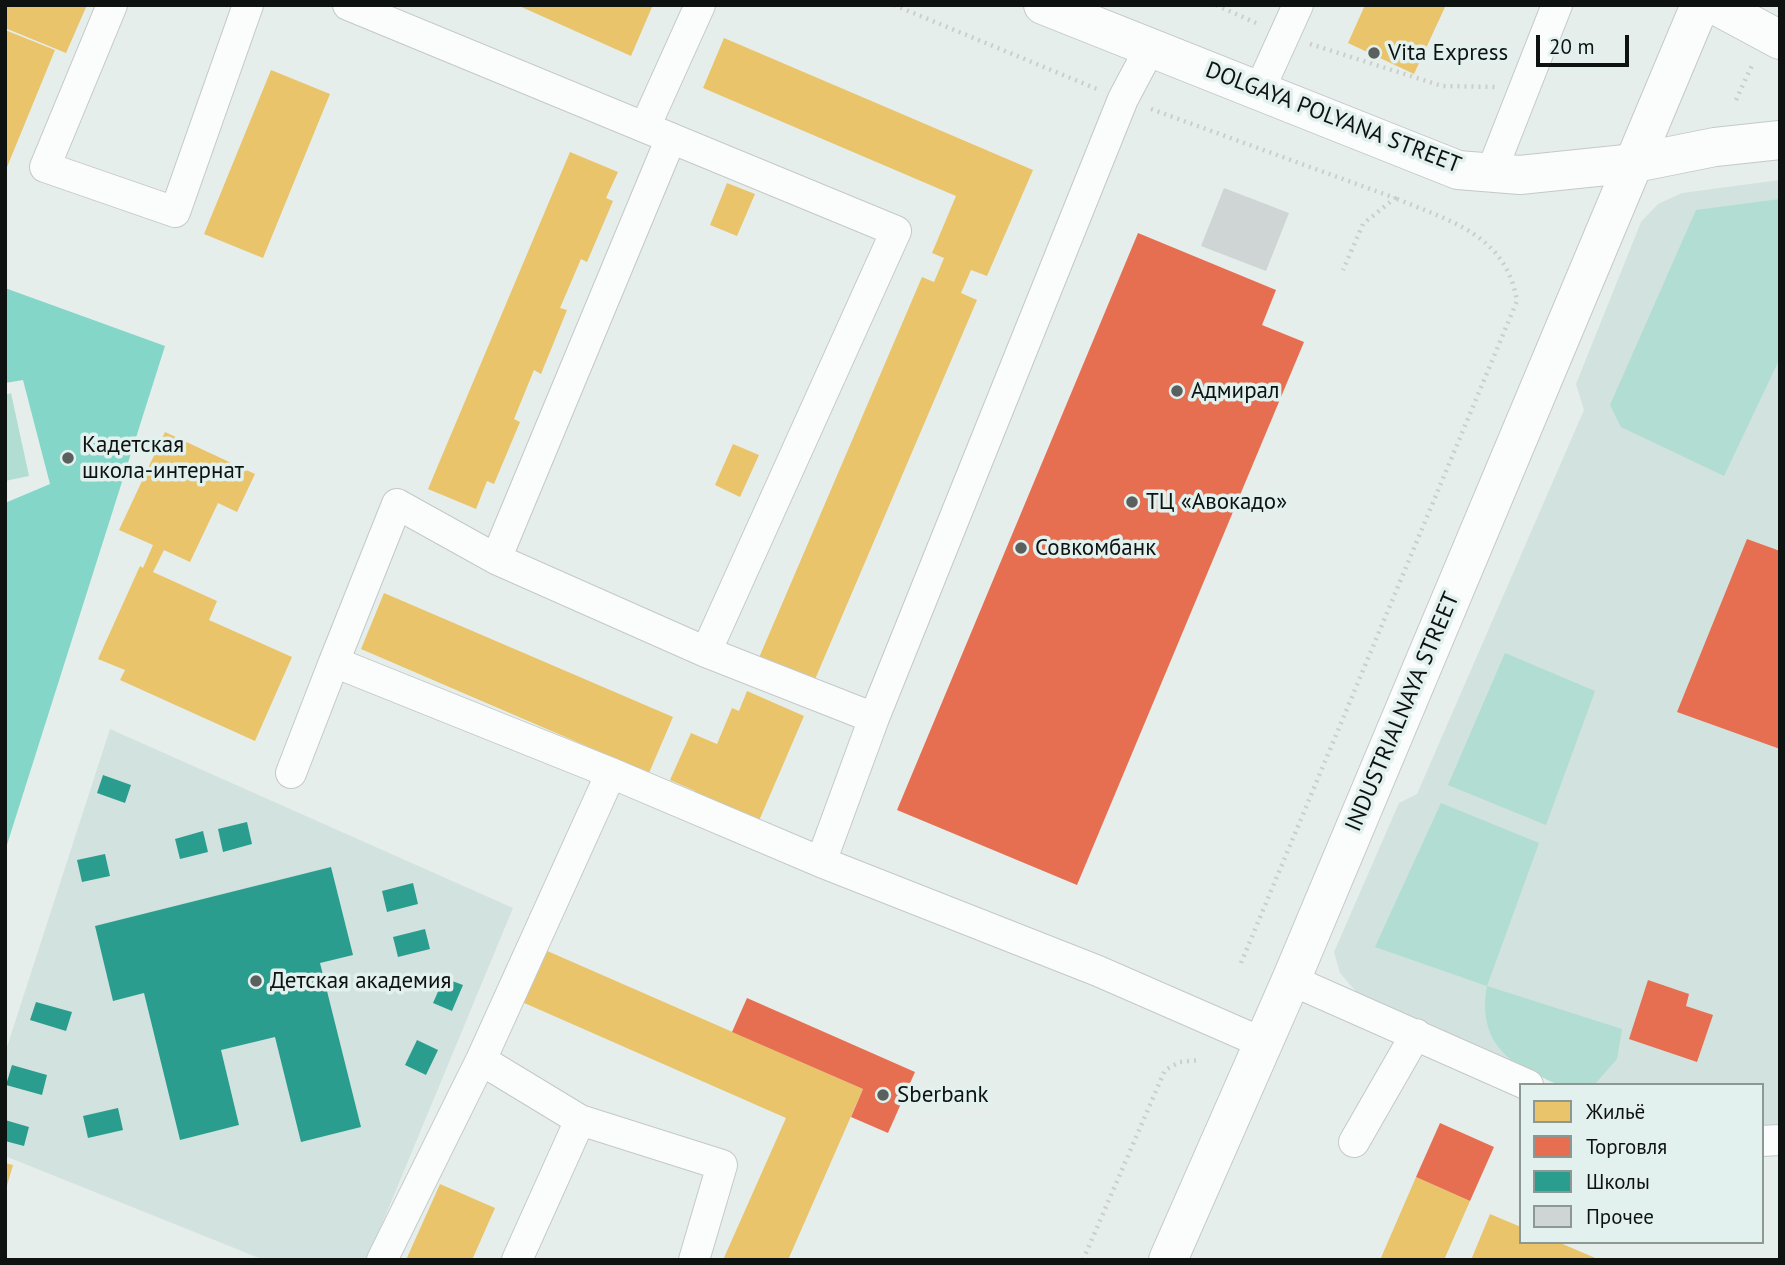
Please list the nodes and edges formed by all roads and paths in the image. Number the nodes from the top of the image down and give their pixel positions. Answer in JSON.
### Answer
{"nodes":[{"id":1,"x":112,"y":5,"type":"edge"},
{"id":2,"x":248,"y":5,"type":"edge"},
{"id":3,"x":348,"y":5,"type":"edge"},
{"id":4,"x":699,"y":5,"type":"edge"},
{"id":5,"x":894,"y":5,"type":"edge"},
{"id":6,"x":1042,"y":5,"type":"edge"},
{"id":7,"x":1216,"y":5,"type":"edge"},
{"id":8,"x":1298,"y":5,"type":"edge"},
{"id":9,"x":1557,"y":5,"type":"edge"},
{"id":10,"x":1700,"y":5,"type":"edge"},
{"id":11,"x":1715,"y":5,"type":"edge"},
{"id":12,"x":1284,"y":36,"type":"junction"},
{"id":13,"x":1768,"y":47,"type":"edge"},
{"id":14,"x":1150,"y":48,"type":"junction"},
{"id":15,"x":1497,"y":87,"type":"dead end"},
{"id":16,"x":1259,"y":91,"type":"junction"},
{"id":17,"x":1123,"y":99,"type":"junction"},
{"id":18,"x":1736,"y":100,"type":"dead end"},
{"id":19,"x":658,"y":132,"type":"junction"},
{"id":20,"x":1780,"y":140,"type":"edge"},
{"id":21,"x":1635,"y":163,"type":"junction"},
{"id":22,"x":1491,"y":173,"type":"junction"},
{"id":23,"x":1395,"y":198,"type":"junction"},
{"id":24,"x":1343,"y":270,"type":"dead end"},
{"id":25,"x":496,"y":559,"type":"junction"},
{"id":26,"x":706,"y":652,"type":"junction"},
{"id":27,"x":334,"y":662,"type":"junction"},
{"id":28,"x":874,"y":718,"type":"junction"},
{"id":29,"x":611,"y":773,"type":"junction"},
{"id":30,"x":290,"y":774,"type":"dead end"},
{"id":31,"x":821,"y":862,"type":"junction"},
{"id":32,"x":1241,"y":963,"type":"dead end"},
{"id":33,"x":1291,"y":980,"type":"junction"},
{"id":34,"x":1416,"y":1034,"type":"junction"},
{"id":35,"x":1263,"y":1043,"type":"junction"},
{"id":36,"x":481,"y":1060,"type":"junction"},
{"id":37,"x":1198,"y":1060,"type":"dead end"},
{"id":38,"x":1524,"y":1083,"type":"edge"},
{"id":39,"x":580,"y":1120,"type":"junction"},
{"id":40,"x":1354,"y":1142,"type":"dead end"},
{"id":41,"x":382,"y":1260,"type":"edge"},
{"id":42,"x":517,"y":1260,"type":"edge"},
{"id":43,"x":694,"y":1260,"type":"edge"},
{"id":44,"x":1083,"y":1260,"type":"edge"},
{"id":45,"x":1168,"y":1260,"type":"edge"}],
"edges":[{"from":1,"to":2,"type":"street"},
{"from":3,"to":19,"type":"street"},
{"from":4,"to":19,"type":"street"},
{"from":5,"to":17,"type":"path"},
{"from":6,"to":14,"type":"main road","name":"DOLGAYA POLYANA STREET"},
{"from":7,"to":12,"type":"path"},
{"from":8,"to":12,"type":"street"},
{"from":9,"to":22,"type":"street"},
{"from":10,"to":21,"type":"main road","name":"INDUSTRIALNAYA STREET"},
{"from":11,"to":13,"type":"main road"},
{"from":12,"to":15,"type":"path"},
{"from":12,"to":16,"type":"street"},
{"from":13,"to":18,"type":"path"},
{"from":14,"to":16,"type":"main road","name":"DOLGAYA POLYANA STREET"},
{"from":14,"to":17,"type":"street"},
{"from":16,"to":22,"type":"main road","name":"DOLGAYA POLYANA STREET"},
{"from":17,"to":23,"type":"path"},
{"from":17,"to":28,"type":"street"},
{"from":19,"to":25,"type":"street"},
{"from":19,"to":26,"type":"street"},
{"from":20,"to":21,"type":"main road","name":"DOLGAYA POLYANA STREET"},
{"from":21,"to":22,"type":"main road","name":"DOLGAYA POLYANA STREET"},
{"from":21,"to":33,"type":"main road","name":"INDUSTRIALNAYA STREET"},
{"from":23,"to":24,"type":"path"},
{"from":23,"to":32,"type":"path"},
{"from":25,"to":26,"type":"street"},
{"from":25,"to":27,"type":"street"},
{"from":26,"to":28,"type":"street"},
{"from":27,"to":29,"type":"street"},
{"from":27,"to":30,"type":"street"},
{"from":28,"to":31,"type":"street"},
{"from":29,"to":31,"type":"street"},
{"from":29,"to":36,"type":"street"},
{"from":31,"to":35,"type":"street"},
{"from":33,"to":34,"type":"street"},
{"from":33,"to":35,"type":"main road","name":"INDUSTRIALNAYA STREET"},
{"from":34,"to":38,"type":"street"},
{"from":34,"to":40,"type":"street"},
{"from":35,"to":45,"type":"main road","name":"INDUSTRIALNAYA STREET"},
{"from":36,"to":39,"type":"street"},
{"from":36,"to":41,"type":"street"},
{"from":37,"to":44,"type":"path"},
{"from":39,"to":42,"type":"street"},
{"from":39,"to":43,"type":"street"}]}
